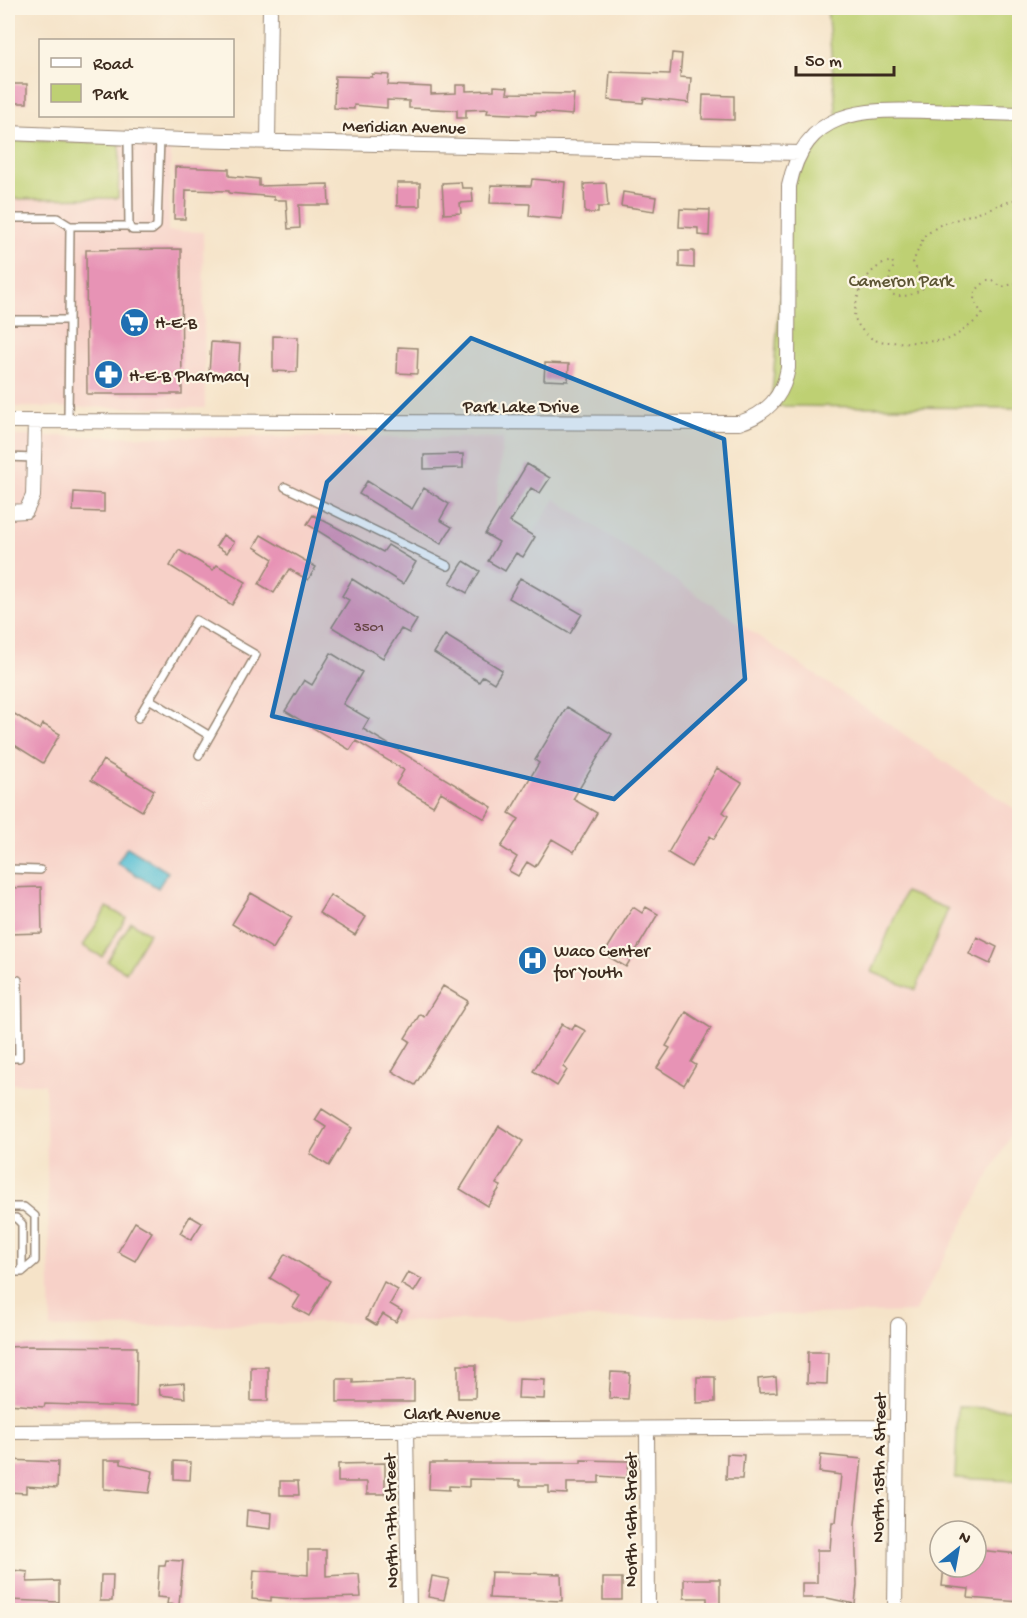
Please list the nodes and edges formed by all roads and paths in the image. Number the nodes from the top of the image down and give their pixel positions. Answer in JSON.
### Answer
{"nodes":[{"id":1,"x":270,"y":8,"type":"edge"},
{"id":2,"x":1020,"y":114,"type":"edge"},
{"id":3,"x":8,"y":133,"type":"edge"},
{"id":4,"x":128,"y":138,"type":"junction"},
{"id":5,"x":160,"y":139,"type":"junction"},
{"id":6,"x":268,"y":142,"type":"junction"},
{"id":7,"x":800,"y":153,"type":"junction"},
{"id":8,"x":1020,"y":198,"type":"edge"},
{"id":9,"x":8,"y":218,"type":"edge"},
{"id":10,"x":70,"y":226,"type":"junction"},
{"id":11,"x":129,"y":226,"type":"junction"},
{"id":12,"x":1020,"y":282,"type":"edge"},
{"id":13,"x":8,"y":320,"type":"edge"},
{"id":14,"x":68,"y":320,"type":"junction"},
{"id":15,"x":8,"y":421,"type":"edge"},
{"id":16,"x":35,"y":421,"type":"junction"},
{"id":17,"x":68,"y":421,"type":"junction"},
{"id":18,"x":8,"y":457,"type":"edge"},
{"id":19,"x":34,"y":458,"type":"junction"},
{"id":20,"x":285,"y":487,"type":"dead end"},
{"id":21,"x":8,"y":512,"type":"edge"},
{"id":22,"x":448,"y":566,"type":"dead end"},
{"id":23,"x":149,"y":699,"type":"junction"},
{"id":24,"x":138,"y":718,"type":"dead end"},
{"id":25,"x":210,"y":736,"type":"junction"},
{"id":26,"x":199,"y":755,"type":"dead end"},
{"id":27,"x":8,"y":869,"type":"edge"},
{"id":28,"x":40,"y":870,"type":"dead end"},
{"id":29,"x":8,"y":980,"type":"edge"},
{"id":30,"x":8,"y":1058,"type":"edge"},
{"id":31,"x":8,"y":1207,"type":"edge"},
{"id":32,"x":8,"y":1218,"type":"edge"},
{"id":33,"x":8,"y":1272,"type":"edge"},
{"id":34,"x":22,"y":1272,"type":"junction"},
{"id":35,"x":898,"y":1325,"type":"dead end"},
{"id":36,"x":896,"y":1427,"type":"junction"},
{"id":37,"x":648,"y":1429,"type":"junction"},
{"id":38,"x":406,"y":1431,"type":"junction"},
{"id":39,"x":8,"y":1432,"type":"edge"},
{"id":40,"x":409,"y":1611,"type":"edge"},
{"id":41,"x":648,"y":1611,"type":"edge"},
{"id":42,"x":895,"y":1611,"type":"edge"}],
"edges":[{"from":1,"to":6,"type":"street"},
{"from":2,"to":7,"type":"street"},
{"from":3,"to":4,"type":"street","name":"Meridian Avenue"},
{"from":4,"to":5,"type":"street","name":"Meridian Avenue"},
{"from":4,"to":11,"type":"lane"},
{"from":5,"to":6,"type":"street","name":"Meridian Avenue"},
{"from":5,"to":11,"type":"lane"},
{"from":6,"to":7,"type":"street","name":"Meridian Avenue"},
{"from":7,"to":17,"type":"street","name":"Park Lake Drive"},
{"from":8,"to":12,"type":"path"},
{"from":9,"to":10,"type":"lane"},
{"from":10,"to":11,"type":"lane"},
{"from":10,"to":14,"type":"lane"},
{"from":13,"to":14,"type":"lane"},
{"from":14,"to":17,"type":"lane"},
{"from":15,"to":16,"type":"street","name":"Park Lake Drive"},
{"from":16,"to":17,"type":"street","name":"Park Lake Drive"},
{"from":16,"to":19,"type":"street"},
{"from":18,"to":19,"type":"lane"},
{"from":19,"to":21,"type":"street"},
{"from":20,"to":22,"type":"lane"},
{"from":23,"to":24,"type":"lane"},
{"from":23,"to":25,"type":"lane"},
{"from":23,"to":25,"type":"lane"},
{"from":25,"to":26,"type":"lane"},
{"from":27,"to":28,"type":"lane"},
{"from":29,"to":30,"type":"lane"},
{"from":31,"to":34,"type":"lane"},
{"from":32,"to":34,"type":"lane"},
{"from":33,"to":34,"type":"lane"},
{"from":35,"to":36,"type":"street","name":"North 15th A Street"},
{"from":36,"to":37,"type":"street","name":"Clark Avenue"},
{"from":36,"to":42,"type":"street","name":"North 15th A Street"},
{"from":37,"to":38,"type":"street","name":"Clark Avenue"},
{"from":37,"to":41,"type":"street","name":"North 16th Street"},
{"from":38,"to":39,"type":"street","name":"Clark Avenue"},
{"from":38,"to":40,"type":"street","name":"North 17th Street"}]}
